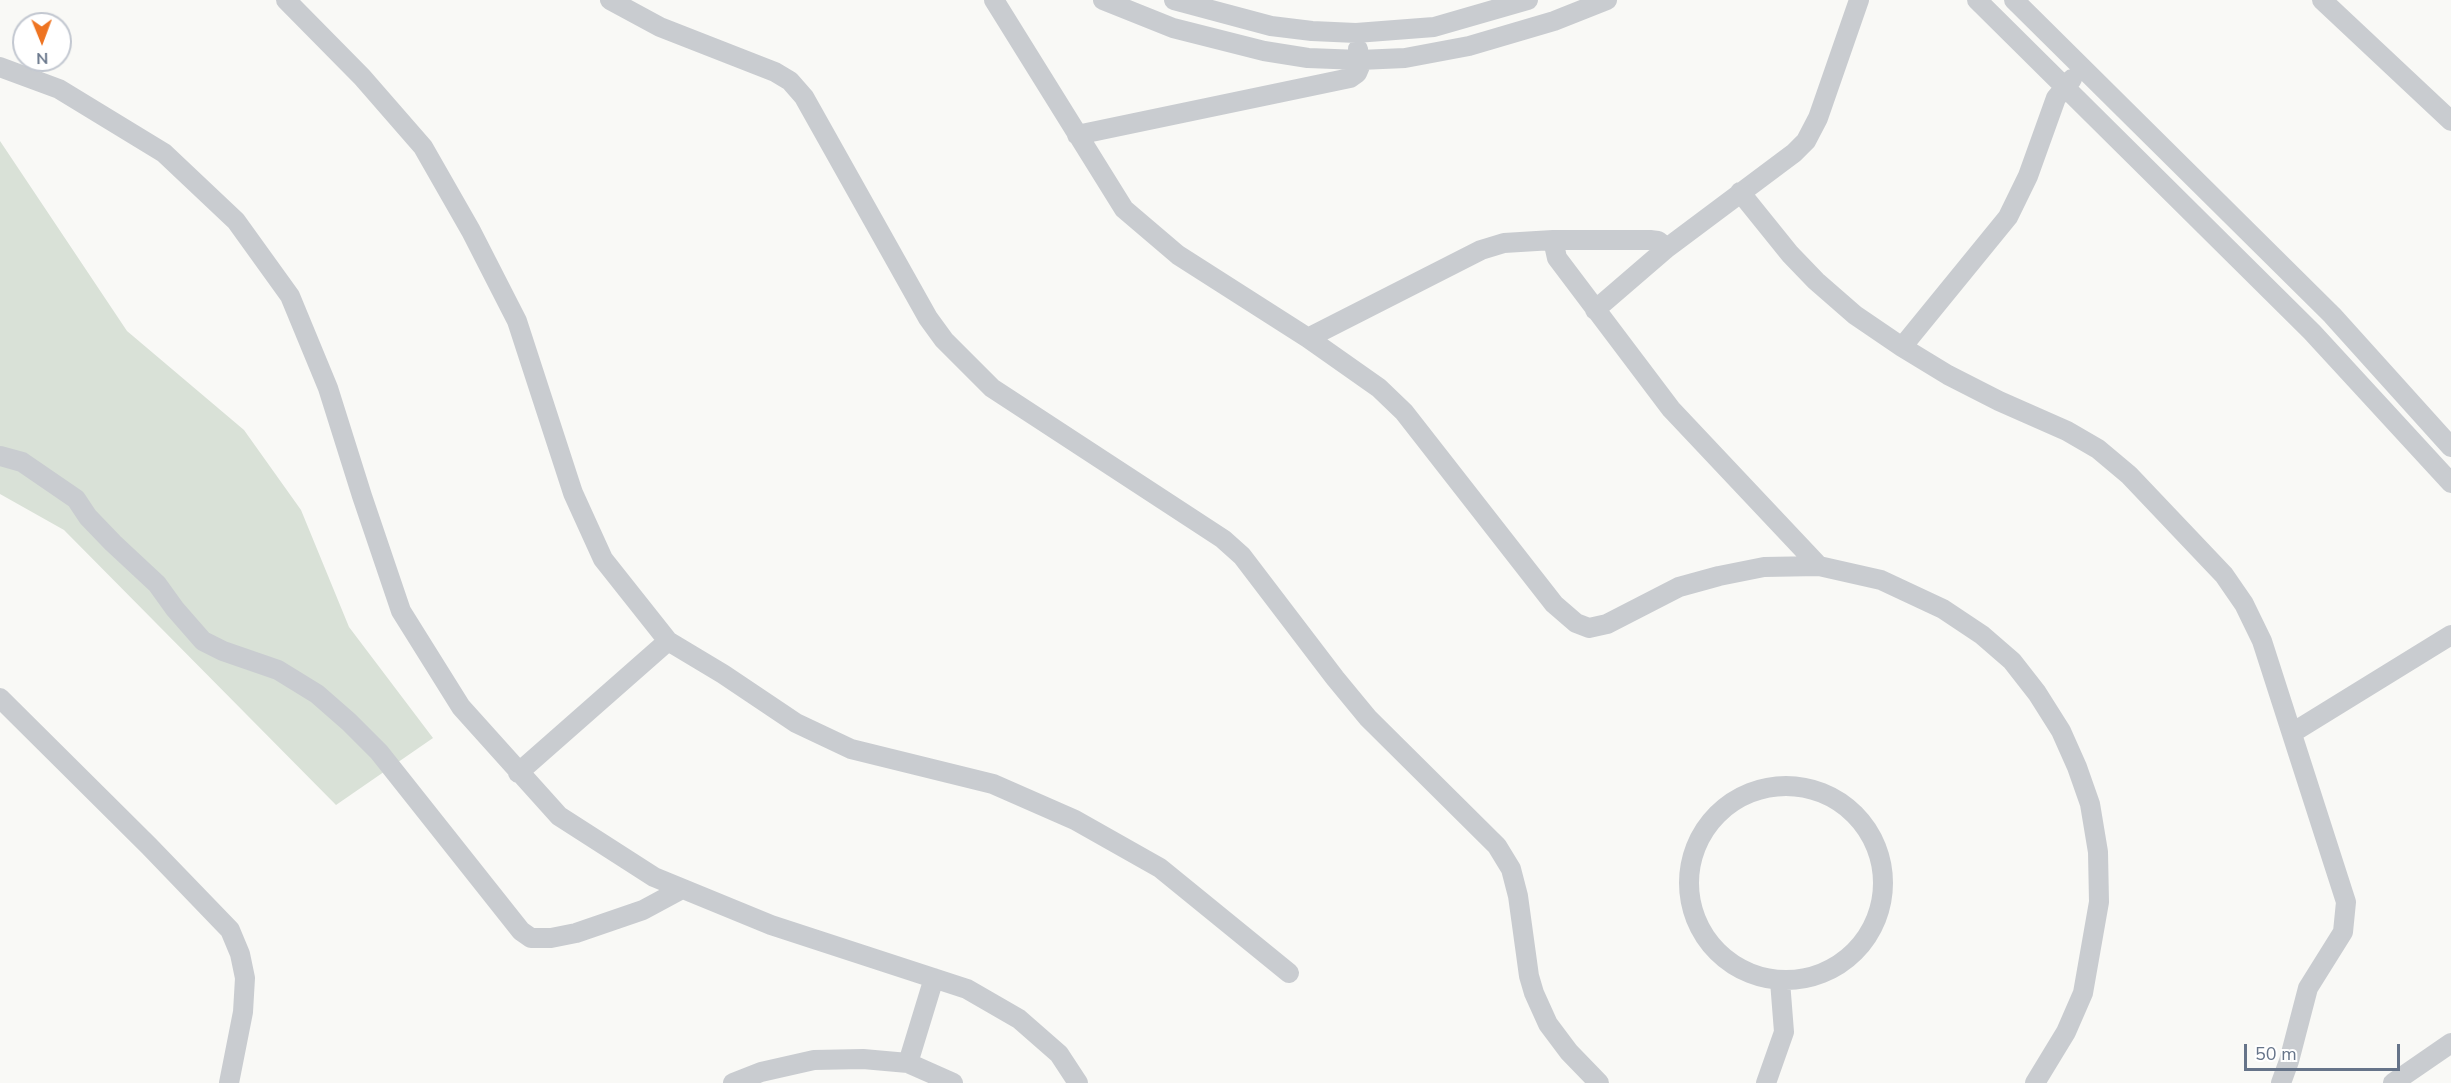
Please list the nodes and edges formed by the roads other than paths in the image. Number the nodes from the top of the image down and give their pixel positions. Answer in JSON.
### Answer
{"nodes":[{"id":1,"x":286,"y":0,"type":"edge"},
{"id":2,"x":610,"y":0,"type":"edge"},
{"id":3,"x":994,"y":0,"type":"edge"},
{"id":4,"x":1103,"y":0,"type":"edge"},
{"id":5,"x":1174,"y":0,"type":"edge"},
{"id":6,"x":1528,"y":0,"type":"edge"},
{"id":7,"x":1607,"y":0,"type":"edge"},
{"id":8,"x":1859,"y":0,"type":"edge"},
{"id":9,"x":1977,"y":0,"type":"edge"},
{"id":10,"x":2014,"y":0,"type":"edge"},
{"id":11,"x":2322,"y":0,"type":"edge"},
{"id":12,"x":1356,"y":33,"type":"junction"},
{"id":13,"x":1360,"y":60,"type":"junction"},
{"id":14,"x":0,"y":67,"type":"edge"},
{"id":15,"x":2082,"y":69,"type":"junction"},
{"id":16,"x":2064,"y":88,"type":"junction"},
{"id":17,"x":2451,"y":121,"type":"edge"},
{"id":18,"x":1077,"y":135,"type":"junction"},
{"id":19,"x":1740,"y":192,"type":"junction"},
{"id":20,"x":1553,"y":240,"type":"junction"},
{"id":21,"x":1667,"y":248,"type":"junction"},
{"id":22,"x":1595,"y":310,"type":"junction"},
{"id":23,"x":1308,"y":338,"type":"junction"},
{"id":24,"x":1902,"y":347,"type":"junction"},
{"id":25,"x":2451,"y":447,"type":"edge"},
{"id":26,"x":0,"y":456,"type":"edge"},
{"id":27,"x":2451,"y":483,"type":"edge"},
{"id":28,"x":1819,"y":566,"type":"junction"},
{"id":29,"x":2451,"y":635,"type":"edge"},
{"id":30,"x":668,"y":640,"type":"junction"},
{"id":31,"x":0,"y":698,"type":"edge"},
{"id":32,"x":2292,"y":733,"type":"junction"},
{"id":33,"x":518,"y":772,"type":"junction"},
{"id":34,"x":682,"y":889,"type":"junction"},
{"id":35,"x":1289,"y":973,"type":"dead end"},
{"id":36,"x":934,"y":978,"type":"junction"},
{"id":37,"x":1780,"y":981,"type":"junction"},
{"id":38,"x":2451,"y":1043,"type":"edge"},
{"id":39,"x":908,"y":1063,"type":"junction"},
{"id":40,"x":229,"y":1083,"type":"edge"},
{"id":41,"x":733,"y":1083,"type":"edge"},
{"id":42,"x":953,"y":1083,"type":"edge"},
{"id":43,"x":1078,"y":1083,"type":"edge"},
{"id":44,"x":1599,"y":1083,"type":"edge"},
{"id":45,"x":1766,"y":1083,"type":"edge"},
{"id":46,"x":2035,"y":1083,"type":"edge"},
{"id":47,"x":2281,"y":1083,"type":"edge"},
{"id":48,"x":2393,"y":1083,"type":"edge"}],
"edges":[{"from":1,"to":30,"type":"street"},
{"from":2,"to":44,"type":"street"},
{"from":3,"to":18,"type":"street"},
{"from":4,"to":13,"type":"street"},
{"from":5,"to":12,"type":"street"},
{"from":6,"to":12,"type":"street"},
{"from":7,"to":13,"type":"street"},
{"from":8,"to":19,"type":"street"},
{"from":9,"to":16,"type":"street"},
{"from":10,"to":15,"type":"street"},
{"from":11,"to":17,"type":"street"},
{"from":12,"to":13,"type":"street"},
{"from":13,"to":18,"type":"street"},
{"from":14,"to":33,"type":"street"},
{"from":15,"to":16,"type":"street"},
{"from":15,"to":25,"type":"street"},
{"from":16,"to":24,"type":"street"},
{"from":16,"to":27,"type":"street"},
{"from":18,"to":23,"type":"street"},
{"from":19,"to":21,"type":"street"},
{"from":19,"to":24,"type":"street"},
{"from":20,"to":21,"type":"street"},
{"from":20,"to":22,"type":"street"},
{"from":20,"to":23,"type":"street"},
{"from":21,"to":22,"type":"street"},
{"from":22,"to":28,"type":"street"},
{"from":23,"to":28,"type":"street"},
{"from":24,"to":32,"type":"street"},
{"from":26,"to":34,"type":"street"},
{"from":28,"to":46,"type":"street"},
{"from":29,"to":32,"type":"street"},
{"from":30,"to":33,"type":"street"},
{"from":30,"to":35,"type":"street"},
{"from":31,"to":40,"type":"street"},
{"from":32,"to":47,"type":"street"},
{"from":33,"to":34,"type":"street"},
{"from":34,"to":36,"type":"street"},
{"from":36,"to":39,"type":"street"},
{"from":36,"to":43,"type":"street"},
{"from":37,"to":37,"type":"street"},
{"from":37,"to":45,"type":"street"},
{"from":38,"to":48,"type":"street"},
{"from":39,"to":41,"type":"street"},
{"from":39,"to":42,"type":"street"}]}
